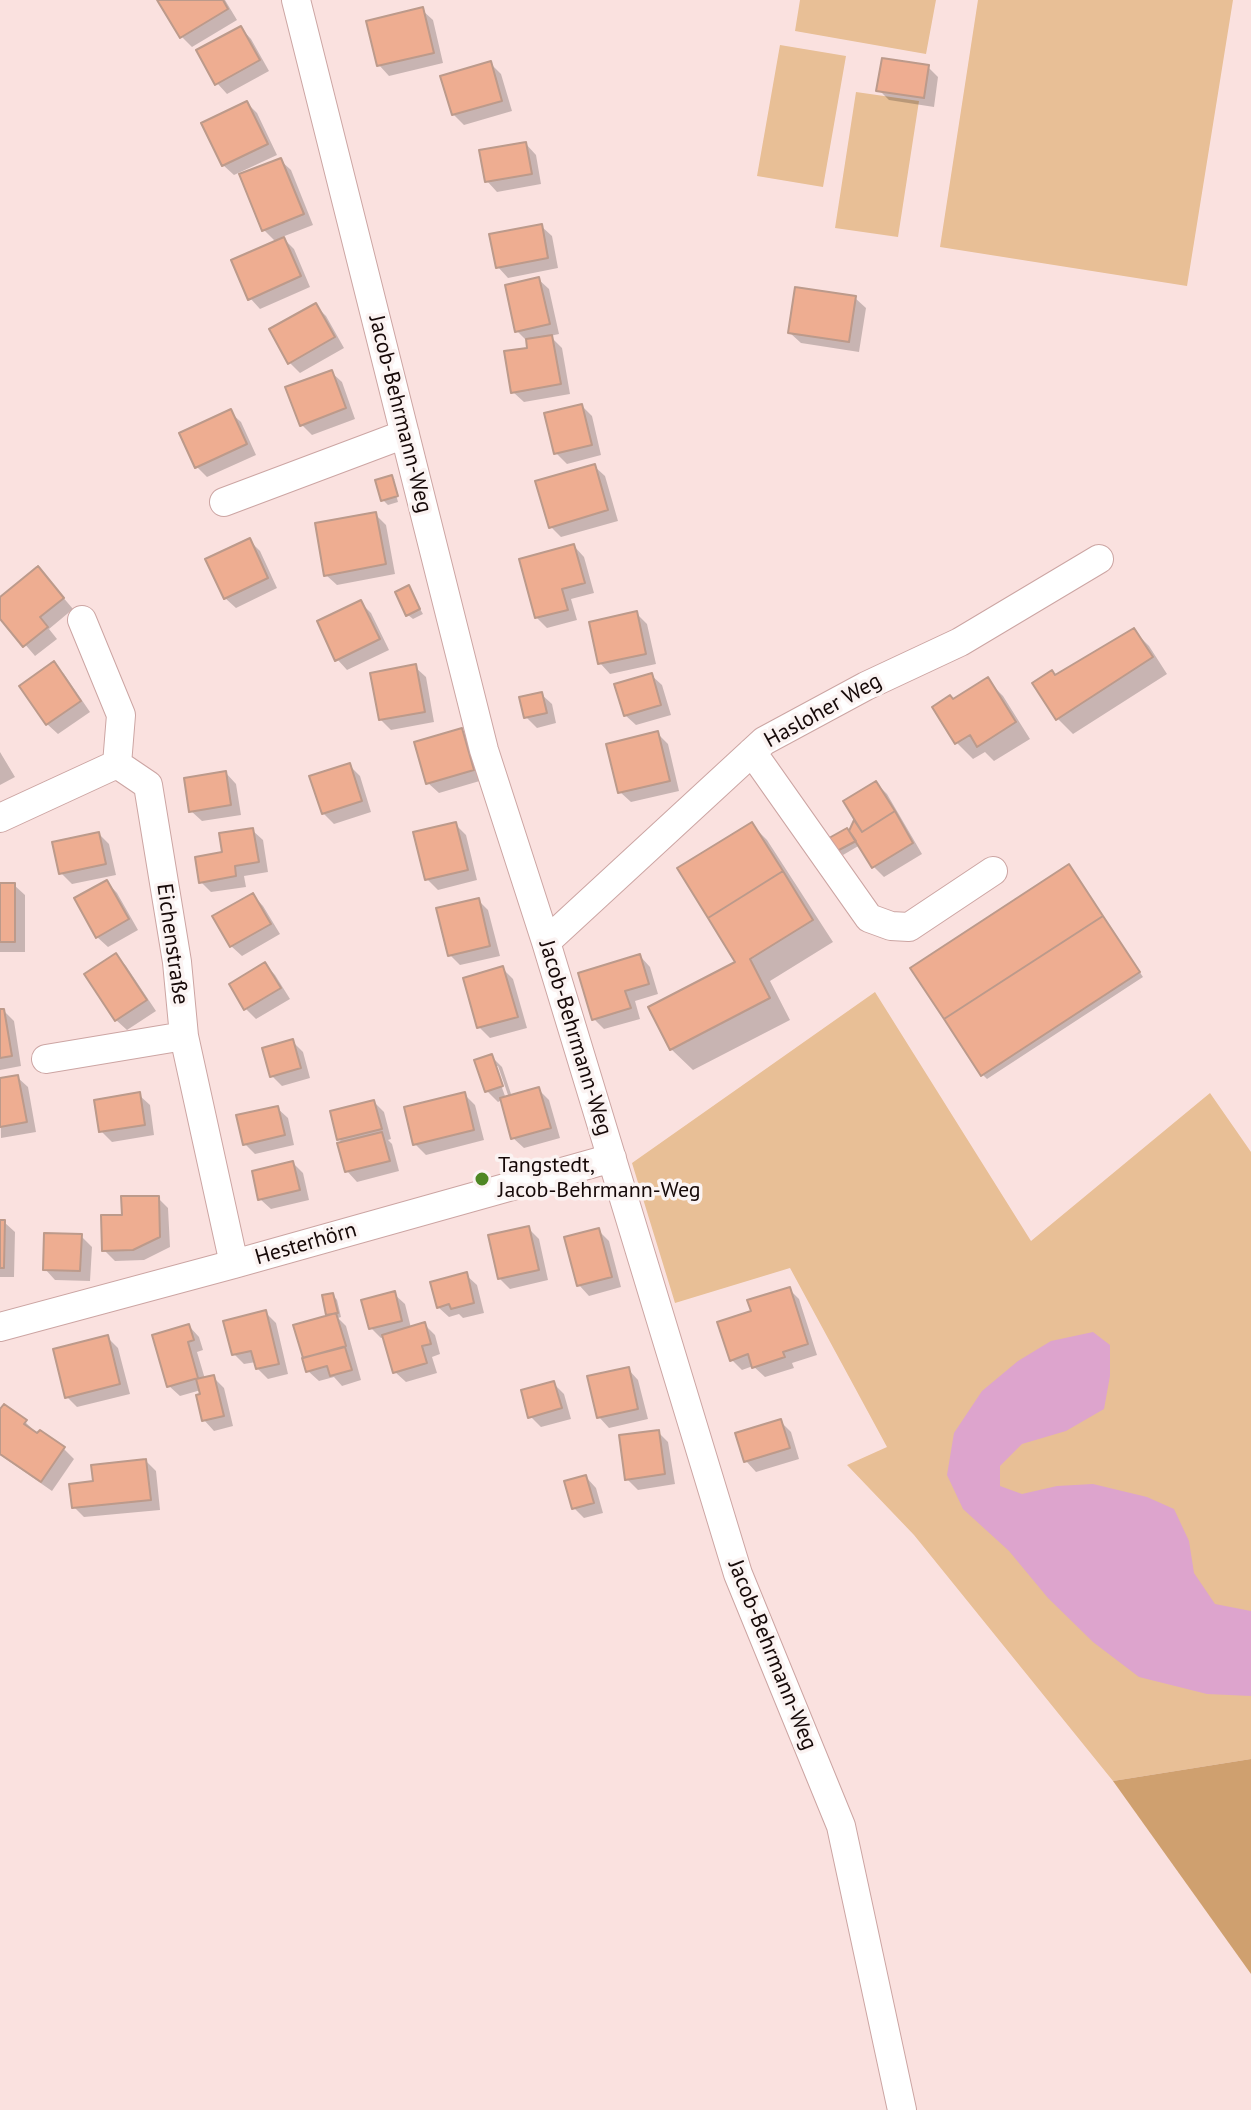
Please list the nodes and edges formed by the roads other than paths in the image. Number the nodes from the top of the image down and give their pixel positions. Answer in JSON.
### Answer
{"nodes":[{"id":1,"x":296,"y":0,"type":"edge"},
{"id":2,"x":405,"y":434,"type":"junction"},
{"id":3,"x":224,"y":502,"type":"dead end"},
{"id":4,"x":1099,"y":559,"type":"dead end"},
{"id":5,"x":82,"y":620,"type":"dead end"},
{"id":6,"x":752,"y":752,"type":"junction"},
{"id":7,"x":117,"y":764,"type":"junction"},
{"id":8,"x":0,"y":818,"type":"edge"},
{"id":9,"x":993,"y":871,"type":"dead end"},
{"id":10,"x":546,"y":942,"type":"junction"},
{"id":11,"x":184,"y":1036,"type":"junction"},
{"id":12,"x":46,"y":1059,"type":"dead end"},
{"id":13,"x":612,"y":1158,"type":"junction"},
{"id":14,"x":234,"y":1264,"type":"junction"},
{"id":15,"x":0,"y":1327,"type":"edge"},
{"id":16,"x":902,"y":2110,"type":"edge"}],
"edges":[{"from":1,"to":2,"type":"street","name":"Jacob-Behrmann-Weg"},
{"from":2,"to":3,"type":"street"},
{"from":2,"to":10,"type":"street","name":"Jacob-Behrmann-Weg"},
{"from":4,"to":6,"type":"street","name":"Hasloher Weg"},
{"from":5,"to":7,"type":"street"},
{"from":6,"to":9,"type":"street"},
{"from":6,"to":10,"type":"street","name":"Hasloher Weg"},
{"from":7,"to":8,"type":"street"},
{"from":7,"to":11,"type":"street","name":"Eichenstraße"},
{"from":10,"to":13,"type":"street","name":"Jacob-Behrmann-Weg"},
{"from":11,"to":12,"type":"street"},
{"from":11,"to":14,"type":"street","name":"Eichenstraße"},
{"from":13,"to":14,"type":"street","name":"Hesterhörn"},
{"from":13,"to":16,"type":"street","name":"Jacob-Behrmann-Weg"},
{"from":14,"to":15,"type":"street","name":"Hesterhörn"}]}
